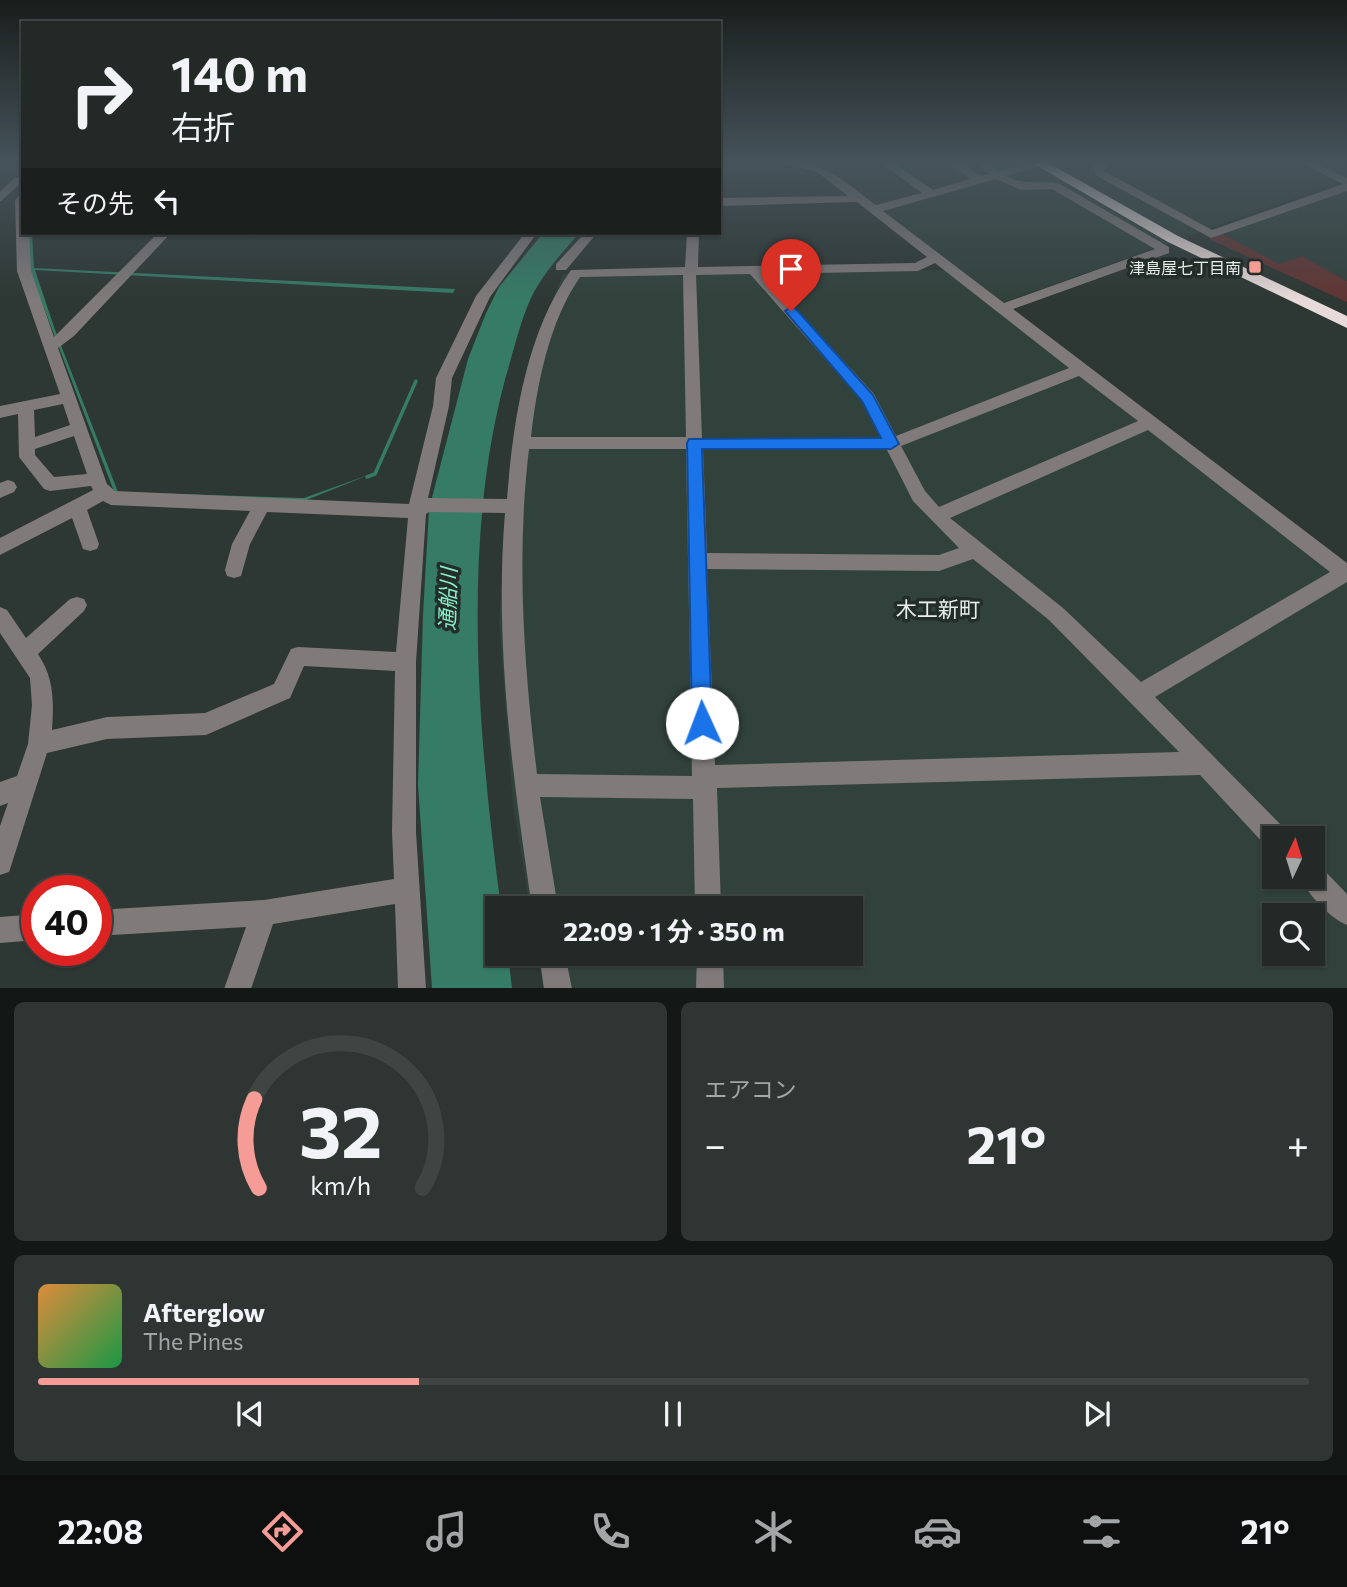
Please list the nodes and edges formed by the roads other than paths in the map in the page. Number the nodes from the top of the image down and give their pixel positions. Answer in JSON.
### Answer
{"nodes":[{"id":1,"x":868,"y":207,"type":"edge"},
{"id":2,"x":883,"y":207,"type":"edge"},
{"id":3,"x":1092,"y":207,"type":"edge"},
{"id":4,"x":1120,"y":207,"type":"edge"},
{"id":5,"x":1130,"y":207,"type":"edge"},
{"id":6,"x":1162,"y":207,"type":"edge"},
{"id":7,"x":1289,"y":207,"type":"edge"},
{"id":8,"x":872,"y":210,"type":"junction"},
{"id":9,"x":22,"y":235,"type":"edge"},
{"id":10,"x":163,"y":235,"type":"edge"},
{"id":11,"x":529,"y":235,"type":"edge"},
{"id":12,"x":588,"y":235,"type":"edge"},
{"id":13,"x":692,"y":235,"type":"edge"},
{"id":14,"x":934,"y":258,"type":"junction"},
{"id":15,"x":561,"y":267,"type":"dead end"},
{"id":16,"x":754,"y":270,"type":"junction"},
{"id":17,"x":690,"y":271,"type":"junction"},
{"id":18,"x":1000,"y":309,"type":"junction"},
{"id":19,"x":1347,"y":315,"type":"edge"},
{"id":20,"x":1347,"y":323,"type":"edge"},
{"id":21,"x":50,"y":347,"type":"junction"},
{"id":22,"x":1079,"y":370,"type":"junction"},
{"id":23,"x":68,"y":398,"type":"junction"},
{"id":24,"x":26,"y":407,"type":"junction"},
{"id":25,"x":0,"y":412,"type":"edge"},
{"id":26,"x":1149,"y":423,"type":"junction"},
{"id":27,"x":79,"y":428,"type":"junction"},
{"id":28,"x":520,"y":443,"type":"junction"},
{"id":29,"x":695,"y":443,"type":"junction"},
{"id":30,"x":891,"y":444,"type":"junction"},
{"id":31,"x":29,"y":445,"type":"junction"},
{"id":32,"x":101,"y":485,"type":"junction"},
{"id":33,"x":262,"y":505,"type":"junction"},
{"id":34,"x":506,"y":507,"type":"junction"},
{"id":35,"x":77,"y":508,"type":"junction"},
{"id":36,"x":421,"y":508,"type":"junction"},
{"id":37,"x":936,"y":516,"type":"junction"},
{"id":38,"x":90,"y":544,"type":"dead end"},
{"id":39,"x":0,"y":547,"type":"edge"},
{"id":40,"x":976,"y":550,"type":"junction"},
{"id":41,"x":697,"y":561,"type":"junction"},
{"id":42,"x":234,"y":570,"type":"dead end"},
{"id":43,"x":1346,"y":572,"type":"edge"},
{"id":44,"x":77,"y":605,"type":"dead end"},
{"id":45,"x":0,"y":619,"type":"edge"},
{"id":46,"x":25,"y":652,"type":"junction"},
{"id":47,"x":406,"y":662,"type":"junction"},
{"id":48,"x":1139,"y":695,"type":"junction"},
{"id":49,"x":39,"y":744,"type":"junction"},
{"id":50,"x":1205,"y":763,"type":"junction"},
{"id":51,"x":704,"y":782,"type":"junction"},
{"id":52,"x":27,"y":784,"type":"junction"},
{"id":53,"x":527,"y":785,"type":"junction"},
{"id":54,"x":0,"y":794,"type":"edge"},
{"id":55,"x":1265,"y":826,"type":"edge"},
{"id":56,"x":0,"y":863,"type":"edge"},
{"id":57,"x":407,"y":889,"type":"junction"},
{"id":58,"x":1325,"y":889,"type":"edge"},
{"id":59,"x":542,"y":896,"type":"edge"},
{"id":60,"x":708,"y":896,"type":"edge"},
{"id":61,"x":1347,"y":912,"type":"edge"},
{"id":62,"x":264,"y":913,"type":"junction"},
{"id":63,"x":112,"y":922,"type":"edge"},
{"id":64,"x":21,"y":928,"type":"edge"},
{"id":65,"x":0,"y":930,"type":"edge"},
{"id":66,"x":554,"y":966,"type":"edge"},
{"id":67,"x":710,"y":966,"type":"edge"},
{"id":68,"x":237,"y":988,"type":"edge"},
{"id":69,"x":412,"y":988,"type":"edge"},
{"id":70,"x":558,"y":988,"type":"edge"},
{"id":71,"x":710,"y":988,"type":"edge"}],
"edges":[{"from":1,"to":8,"type":"street"},
{"from":2,"to":8,"type":"street"},
{"from":3,"to":18,"type":"street"},
{"from":4,"to":20,"type":"highway"},
{"from":5,"to":19,"type":"highway"},
{"from":6,"to":7,"type":"street"},
{"from":8,"to":14,"type":"street"},
{"from":9,"to":21,"type":"street"},
{"from":10,"to":21,"type":"street"},
{"from":11,"to":36,"type":"street"},
{"from":12,"to":15,"type":"street"},
{"from":13,"to":17,"type":"street"},
{"from":14,"to":16,"type":"street"},
{"from":14,"to":18,"type":"street"},
{"from":16,"to":17,"type":"street"},
{"from":16,"to":30,"type":"street"},
{"from":17,"to":28,"type":"street"},
{"from":17,"to":29,"type":"street"},
{"from":18,"to":22,"type":"street"},
{"from":21,"to":23,"type":"street"},
{"from":22,"to":26,"type":"street"},
{"from":22,"to":30,"type":"street"},
{"from":23,"to":24,"type":"street"},
{"from":23,"to":27,"type":"street"},
{"from":24,"to":25,"type":"street"},
{"from":24,"to":31,"type":"street"},
{"from":26,"to":37,"type":"street"},
{"from":26,"to":43,"type":"street"},
{"from":27,"to":31,"type":"street"},
{"from":27,"to":32,"type":"street"},
{"from":28,"to":29,"type":"street"},
{"from":28,"to":34,"type":"street"},
{"from":29,"to":30,"type":"street"},
{"from":29,"to":41,"type":"street"},
{"from":30,"to":37,"type":"street"},
{"from":31,"to":32,"type":"street"},
{"from":32,"to":33,"type":"street"},
{"from":32,"to":35,"type":"street"},
{"from":33,"to":36,"type":"street"},
{"from":33,"to":42,"type":"street"},
{"from":34,"to":36,"type":"street"},
{"from":34,"to":53,"type":"street"},
{"from":35,"to":38,"type":"street"},
{"from":35,"to":39,"type":"street"},
{"from":36,"to":47,"type":"street"},
{"from":37,"to":40,"type":"street"},
{"from":40,"to":41,"type":"street"},
{"from":40,"to":48,"type":"street"},
{"from":41,"to":51,"type":"street"},
{"from":43,"to":48,"type":"street"},
{"from":44,"to":46,"type":"street"},
{"from":45,"to":46,"type":"street"},
{"from":46,"to":49,"type":"street"},
{"from":47,"to":49,"type":"street"},
{"from":47,"to":57,"type":"street"},
{"from":48,"to":50,"type":"street"},
{"from":49,"to":52,"type":"street"},
{"from":50,"to":51,"type":"street"},
{"from":50,"to":55,"type":"street"},
{"from":51,"to":53,"type":"street"},
{"from":51,"to":60,"type":"street"},
{"from":52,"to":54,"type":"street"},
{"from":52,"to":56,"type":"street"},
{"from":53,"to":59,"type":"street"},
{"from":57,"to":62,"type":"street"},
{"from":57,"to":69,"type":"street"},
{"from":58,"to":61,"type":"street"},
{"from":62,"to":63,"type":"street"},
{"from":62,"to":68,"type":"street"},
{"from":64,"to":65,"type":"street"},
{"from":66,"to":70,"type":"street"},
{"from":67,"to":71,"type":"street"}]}
